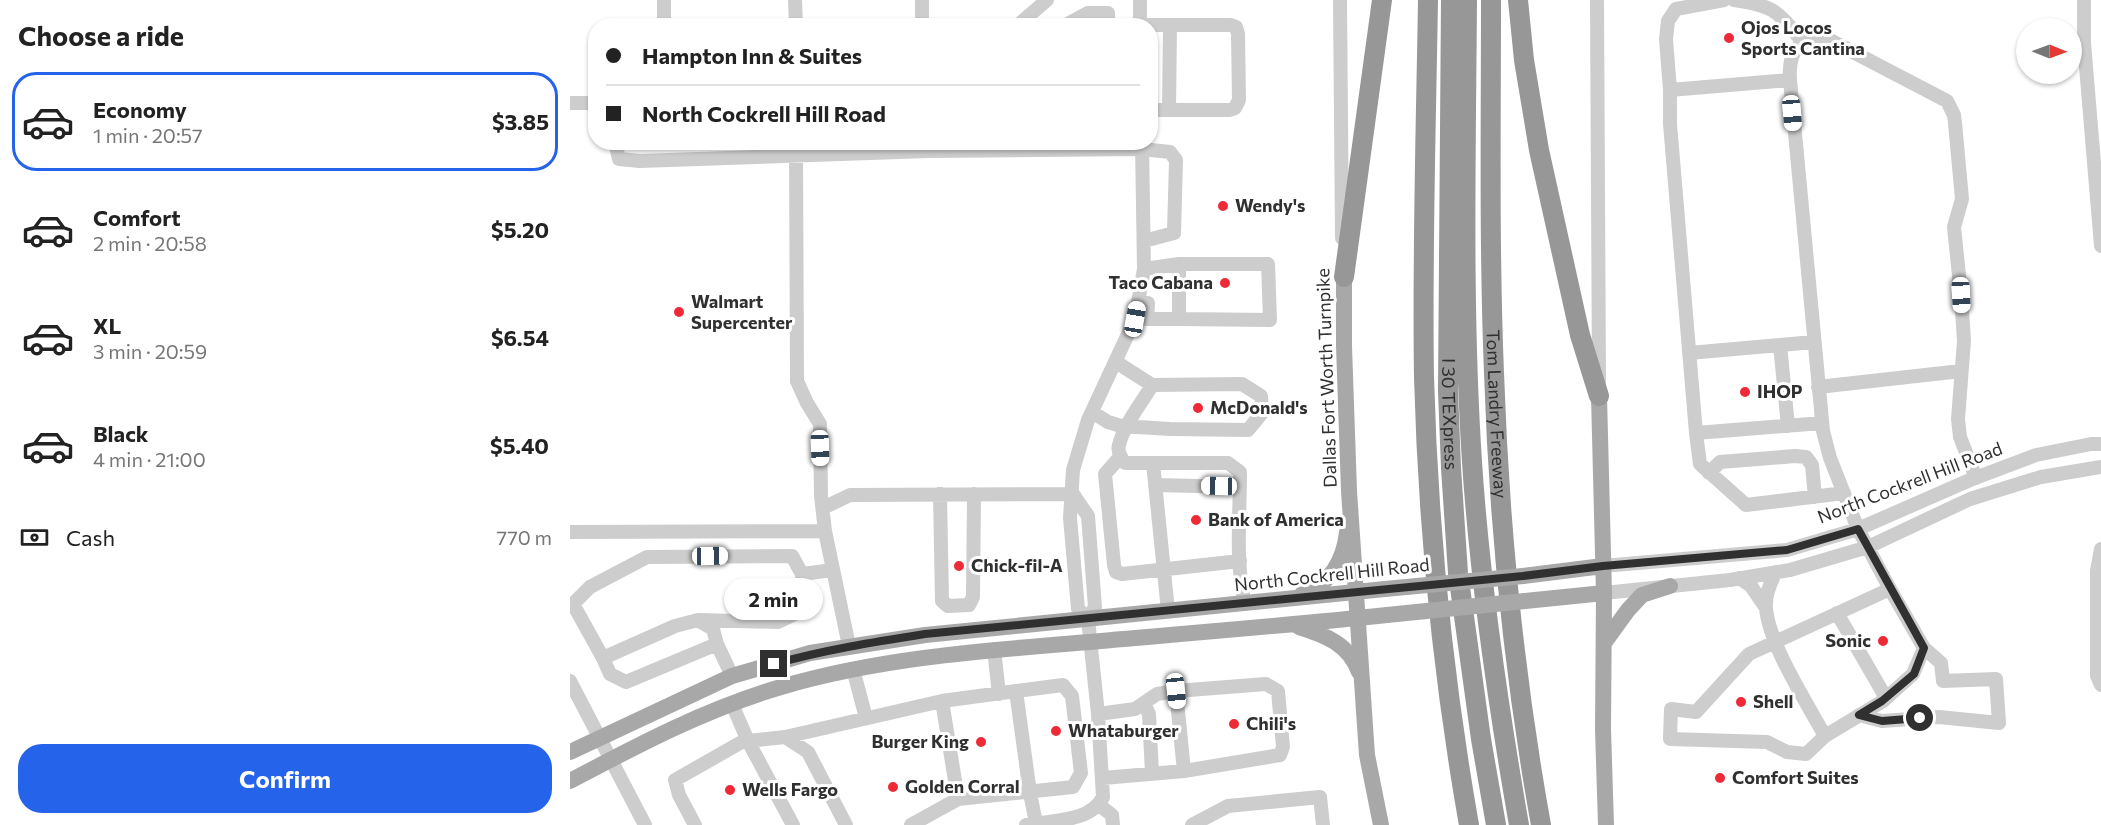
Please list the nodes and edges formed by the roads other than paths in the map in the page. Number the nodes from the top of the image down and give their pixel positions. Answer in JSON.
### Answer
{"nodes":[{"id":1,"x":664,"y":0,"type":"edge"},
{"id":2,"x":795,"y":0,"type":"edge"},
{"id":3,"x":922,"y":0,"type":"edge"},
{"id":4,"x":1047,"y":0,"type":"edge"},
{"id":5,"x":1140,"y":0,"type":"edge"},
{"id":6,"x":1340,"y":0,"type":"edge"},
{"id":7,"x":1382,"y":0,"type":"edge"},
{"id":8,"x":1428,"y":0,"type":"edge"},
{"id":9,"x":1451,"y":0,"type":"edge"},
{"id":10,"x":1467,"y":0,"type":"edge"},
{"id":11,"x":1491,"y":0,"type":"edge"},
{"id":12,"x":1518,"y":0,"type":"edge"},
{"id":13,"x":1597,"y":0,"type":"edge"},
{"id":14,"x":1724,"y":0,"type":"edge"},
{"id":15,"x":1734,"y":0,"type":"edge"},
{"id":16,"x":2084,"y":0,"type":"edge"},
{"id":17,"x":664,"y":18,"type":"edge"},
{"id":18,"x":796,"y":18,"type":"edge"},
{"id":19,"x":922,"y":18,"type":"edge"},
{"id":20,"x":1026,"y":18,"type":"edge"},
{"id":21,"x":1079,"y":18,"type":"edge"},
{"id":22,"x":1108,"y":18,"type":"edge"},
{"id":23,"x":1140,"y":18,"type":"edge"},
{"id":24,"x":1158,"y":25,"type":"edge"},
{"id":25,"x":1170,"y":25,"type":"junction"},
{"id":26,"x":1803,"y":42,"type":"junction"},
{"id":27,"x":1790,"y":80,"type":"junction"},
{"id":28,"x":1670,"y":90,"type":"junction"},
{"id":29,"x":570,"y":103,"type":"edge"},
{"id":30,"x":588,"y":103,"type":"edge"},
{"id":31,"x":1158,"y":110,"type":"edge"},
{"id":32,"x":1169,"y":110,"type":"junction"},
{"id":33,"x":1158,"y":149,"type":"edge"},
{"id":34,"x":617,"y":150,"type":"edge"},
{"id":35,"x":783,"y":150,"type":"edge"},
{"id":36,"x":796,"y":150,"type":"edge"},
{"id":37,"x":1142,"y":150,"type":"edge"},
{"id":38,"x":2099,"y":199,"type":"edge"},
{"id":39,"x":1144,"y":241,"type":"junction"},
{"id":40,"x":2101,"y":246,"type":"edge"},
{"id":41,"x":1179,"y":264,"type":"junction"},
{"id":42,"x":1144,"y":269,"type":"junction"},
{"id":43,"x":1344,"y":277,"type":"junction"},
{"id":44,"x":1138,"y":303,"type":"junction"},
{"id":45,"x":1179,"y":318,"type":"junction"},
{"id":46,"x":1814,"y":342,"type":"junction"},
{"id":47,"x":1780,"y":345,"type":"junction"},
{"id":48,"x":1689,"y":353,"type":"junction"},
{"id":49,"x":1116,"y":362,"type":"junction"},
{"id":50,"x":1961,"y":371,"type":"junction"},
{"id":51,"x":1152,"y":385,"type":"junction"},
{"id":52,"x":1818,"y":387,"type":"junction"},
{"id":53,"x":1599,"y":396,"type":"junction"},
{"id":54,"x":1092,"y":412,"type":"junction"},
{"id":55,"x":1822,"y":423,"type":"junction"},
{"id":56,"x":1127,"y":426,"type":"junction"},
{"id":57,"x":1788,"y":426,"type":"junction"},
{"id":58,"x":1696,"y":433,"type":"junction"},
{"id":59,"x":2101,"y":444,"type":"edge"},
{"id":60,"x":1120,"y":457,"type":"junction"},
{"id":61,"x":1153,"y":463,"type":"junction"},
{"id":62,"x":2101,"y":467,"type":"edge"},
{"id":63,"x":1709,"y":472,"type":"junction"},
{"id":64,"x":1976,"y":478,"type":"junction"},
{"id":65,"x":1155,"y":485,"type":"junction"},
{"id":66,"x":1240,"y":487,"type":"junction"},
{"id":67,"x":1844,"y":493,"type":"junction"},
{"id":68,"x":940,"y":494,"type":"junction"},
{"id":69,"x":974,"y":494,"type":"junction"},
{"id":70,"x":1073,"y":494,"type":"junction"},
{"id":71,"x":1815,"y":497,"type":"junction"},
{"id":72,"x":1350,"y":502,"type":"junction"},
{"id":73,"x":823,"y":508,"type":"junction"},
{"id":74,"x":1858,"y":529,"type":"junction"},
{"id":75,"x":825,"y":531,"type":"junction"},
{"id":76,"x":570,"y":532,"type":"edge"},
{"id":77,"x":1868,"y":547,"type":"junction"},
{"id":78,"x":2101,"y":549,"type":"edge"},
{"id":79,"x":1240,"y":561,"type":"junction"},
{"id":80,"x":1603,"y":566,"type":"junction"},
{"id":81,"x":833,"y":570,"type":"junction"},
{"id":82,"x":1164,"y":570,"type":"junction"},
{"id":83,"x":1776,"y":572,"type":"junction"},
{"id":84,"x":802,"y":574,"type":"junction"},
{"id":85,"x":1739,"y":578,"type":"junction"},
{"id":86,"x":1670,"y":586,"type":"junction"},
{"id":87,"x":1890,"y":589,"type":"junction"},
{"id":88,"x":1358,"y":592,"type":"junction"},
{"id":89,"x":1604,"y":593,"type":"junction"},
{"id":90,"x":1285,"y":600,"type":"junction"},
{"id":91,"x":1245,"y":604,"type":"junction"},
{"id":92,"x":571,"y":605,"type":"edge"},
{"id":93,"x":1766,"y":608,"type":"junction"},
{"id":94,"x":1168,"y":611,"type":"junction"},
{"id":95,"x":1837,"y":613,"type":"junction"},
{"id":96,"x":1359,"y":618,"type":"junction"},
{"id":97,"x":1088,"y":619,"type":"junction"},
{"id":98,"x":698,"y":620,"type":"junction"},
{"id":99,"x":1289,"y":625,"type":"junction"},
{"id":100,"x":1090,"y":641,"type":"junction"},
{"id":101,"x":1774,"y":642,"type":"junction"},
{"id":102,"x":1604,"y":643,"type":"junction"},
{"id":103,"x":717,"y":644,"type":"junction"},
{"id":104,"x":849,"y":646,"type":"junction"},
{"id":105,"x":1924,"y":648,"type":"junction"},
{"id":106,"x":994,"y":649,"type":"junction"},
{"id":107,"x":603,"y":658,"type":"junction"},
{"id":108,"x":853,"y":669,"type":"junction"},
{"id":109,"x":732,"y":676,"type":"junction"},
{"id":110,"x":570,"y":681,"type":"edge"},
{"id":111,"x":1363,"y":681,"type":"junction"},
{"id":112,"x":2101,"y":685,"type":"edge"},
{"id":113,"x":1176,"y":691,"type":"junction"},
{"id":114,"x":1016,"y":692,"type":"junction"},
{"id":115,"x":999,"y":694,"type":"junction"},
{"id":116,"x":1886,"y":698,"type":"junction"},
{"id":117,"x":942,"y":701,"type":"junction"},
{"id":118,"x":732,"y":704,"type":"junction"},
{"id":119,"x":1144,"y":704,"type":"junction"},
{"id":120,"x":1098,"y":714,"type":"junction"},
{"id":121,"x":1859,"y":715,"type":"junction"},
{"id":122,"x":866,"y":718,"type":"junction"},
{"id":123,"x":784,"y":736,"type":"junction"},
{"id":124,"x":1826,"y":736,"type":"junction"},
{"id":125,"x":599,"y":738,"type":"junction"},
{"id":126,"x":748,"y":740,"type":"junction"},
{"id":127,"x":570,"y":752,"type":"edge"},
{"id":128,"x":610,"y":760,"type":"junction"},
{"id":129,"x":1184,"y":771,"type":"junction"},
{"id":130,"x":1152,"y":773,"type":"junction"},
{"id":131,"x":1103,"y":778,"type":"junction"},
{"id":132,"x":570,"y":781,"type":"edge"},
{"id":133,"x":1030,"y":793,"type":"junction"},
{"id":134,"x":958,"y":799,"type":"junction"},
{"id":135,"x":1099,"y":805,"type":"junction"},
{"id":136,"x":1217,"y":819,"type":"edge"},
{"id":137,"x":1031,"y":824,"type":"edge"},
{"id":138,"x":645,"y":825,"type":"edge"},
{"id":139,"x":694,"y":825,"type":"edge"},
{"id":140,"x":793,"y":825,"type":"edge"},
{"id":141,"x":846,"y":825,"type":"edge"},
{"id":142,"x":910,"y":825,"type":"edge"},
{"id":143,"x":1113,"y":825,"type":"edge"},
{"id":144,"x":1192,"y":825,"type":"edge"},
{"id":145,"x":1323,"y":825,"type":"edge"},
{"id":146,"x":1381,"y":825,"type":"edge"},
{"id":147,"x":1469,"y":825,"type":"edge"},
{"id":148,"x":1496,"y":825,"type":"edge"},
{"id":149,"x":1519,"y":825,"type":"edge"},
{"id":150,"x":1542,"y":825,"type":"edge"},
{"id":151,"x":1606,"y":825,"type":"edge"}],
"edges":[{"from":1,"to":17,"type":"street"},
{"from":2,"to":18,"type":"street"},
{"from":3,"to":19,"type":"street"},
{"from":4,"to":20,"type":"street"},
{"from":5,"to":23,"type":"street"},
{"from":6,"to":43,"type":"street","name":"Dallas Fort Worth Turnpike"},
{"from":7,"to":43,"type":"highway"},
{"from":8,"to":147,"type":"highway"},
{"from":9,"to":148,"type":"highway","name":"I 30 TEXpress"},
{"from":10,"to":149,"type":"highway"},
{"from":11,"to":150,"type":"highway","name":"Tom Landry Freeway"},
{"from":12,"to":53,"type":"highway"},
{"from":13,"to":53,"type":"street"},
{"from":14,"to":28,"type":"street"},
{"from":15,"to":26,"type":"street"},
{"from":16,"to":38,"type":"street"},
{"from":21,"to":22,"type":"street"},
{"from":24,"to":25,"type":"street"},
{"from":25,"to":32,"type":"street"},
{"from":25,"to":32,"type":"street"},
{"from":26,"to":27,"type":"street"},
{"from":26,"to":50,"type":"street"},
{"from":27,"to":28,"type":"street"},
{"from":27,"to":46,"type":"street"},
{"from":28,"to":48,"type":"street"},
{"from":29,"to":30,"type":"street"},
{"from":31,"to":32,"type":"street"},
{"from":33,"to":39,"type":"street"},
{"from":34,"to":35,"type":"street"},
{"from":36,"to":73,"type":"street"},
{"from":37,"to":39,"type":"street"},
{"from":38,"to":40,"type":"street"},
{"from":39,"to":42,"type":"street"},
{"from":41,"to":42,"type":"street"},
{"from":41,"to":45,"type":"street"},
{"from":41,"to":45,"type":"street"},
{"from":42,"to":44,"type":"street"},
{"from":43,"to":72,"type":"main road","name":"Dallas Fort Worth Turnpike"},
{"from":44,"to":45,"type":"street"},
{"from":44,"to":49,"type":"street"},
{"from":46,"to":47,"type":"street"},
{"from":46,"to":52,"type":"street"},
{"from":47,"to":48,"type":"street"},
{"from":47,"to":57,"type":"street"},
{"from":48,"to":58,"type":"street"},
{"from":49,"to":51,"type":"street"},
{"from":49,"to":54,"type":"street"},
{"from":50,"to":52,"type":"street"},
{"from":50,"to":64,"type":"street"},
{"from":51,"to":56,"type":"street"},
{"from":51,"to":56,"type":"street"},
{"from":52,"to":55,"type":"street"},
{"from":53,"to":80,"type":"main road"},
{"from":54,"to":56,"type":"street"},
{"from":54,"to":70,"type":"street"},
{"from":55,"to":57,"type":"street"},
{"from":55,"to":67,"type":"street"},
{"from":56,"to":60,"type":"street"},
{"from":57,"to":58,"type":"street"},
{"from":58,"to":63,"type":"street"},
{"from":59,"to":64,"type":"street","name":"North Cockrell Hill Road"},
{"from":60,"to":61,"type":"street"},
{"from":60,"to":82,"type":"street"},
{"from":61,"to":65,"type":"street"},
{"from":61,"to":66,"type":"street"},
{"from":62,"to":77,"type":"street","name":"North Cockrell Hill Road"},
{"from":63,"to":71,"type":"street"},
{"from":63,"to":71,"type":"street"},
{"from":64,"to":74,"type":"street","name":"North Cockrell Hill Road"},
{"from":65,"to":66,"type":"street"},
{"from":65,"to":82,"type":"street"},
{"from":66,"to":79,"type":"street"},
{"from":67,"to":71,"type":"street"},
{"from":67,"to":74,"type":"street"},
{"from":68,"to":69,"type":"street"},
{"from":68,"to":69,"type":"street"},
{"from":68,"to":73,"type":"street"},
{"from":69,"to":70,"type":"street"},
{"from":70,"to":97,"type":"street"},
{"from":72,"to":88,"type":"main road","name":"Dallas Fort Worth Turnpike"},
{"from":72,"to":90,"type":"main road"},
{"from":73,"to":75,"type":"street"},
{"from":74,"to":77,"type":"street"},
{"from":74,"to":80,"type":"street","name":"North Cockrell Hill Road"},
{"from":75,"to":76,"type":"street"},
{"from":75,"to":81,"type":"street"},
{"from":77,"to":83,"type":"street","name":"North Cockrell Hill Road"},
{"from":77,"to":87,"type":"street"},
{"from":78,"to":112,"type":"street"},
{"from":79,"to":82,"type":"street"},
{"from":79,"to":91,"type":"street"},
{"from":80,"to":88,"type":"main road","name":"North Cockrell Hill Road","bridge":true},
{"from":80,"to":89,"type":"main road"},
{"from":81,"to":84,"type":"street"},
{"from":81,"to":104,"type":"street"},
{"from":82,"to":94,"type":"street"},
{"from":83,"to":85,"type":"street","name":"North Cockrell Hill Road"},
{"from":83,"to":93,"type":"street"},
{"from":84,"to":92,"type":"street"},
{"from":84,"to":98,"type":"street"},
{"from":85,"to":86,"type":"street","name":"North Cockrell Hill Road"},
{"from":85,"to":93,"type":"street"},
{"from":86,"to":89,"type":"street","name":"North Cockrell Hill Road"},
{"from":86,"to":102,"type":"main road"},
{"from":87,"to":95,"type":"street"},
{"from":87,"to":105,"type":"street"},
{"from":88,"to":90,"type":"main road","name":"North Cockrell Hill Road"},
{"from":88,"to":96,"type":"main road","name":"Dallas Fort Worth Turnpike"},
{"from":89,"to":96,"type":"main road","name":"North Cockrell Hill Road","bridge":true},
{"from":89,"to":102,"type":"main road"},
{"from":90,"to":91,"type":"main road","name":"North Cockrell Hill Road"},
{"from":91,"to":94,"type":"main road","name":"North Cockrell Hill Road"},
{"from":92,"to":107,"type":"street"},
{"from":93,"to":101,"type":"street"},
{"from":94,"to":97,"type":"main road","name":"North Cockrell Hill Road"},
{"from":95,"to":101,"type":"street"},
{"from":95,"to":116,"type":"street"},
{"from":96,"to":99,"type":"main road","name":"North Cockrell Hill Road"},
{"from":96,"to":111,"type":"main road","name":"Dallas Fort Worth Turnpike"},
{"from":97,"to":100,"type":"street"},
{"from":97,"to":104,"type":"main road","name":"North Cockrell Hill Road"},
{"from":98,"to":103,"type":"street"},
{"from":98,"to":107,"type":"street"},
{"from":99,"to":100,"type":"main road","name":"North Cockrell Hill Road"},
{"from":99,"to":111,"type":"main road"},
{"from":100,"to":106,"type":"main road","name":"North Cockrell Hill Road"},
{"from":100,"to":120,"type":"street"},
{"from":101,"to":124,"type":"street"},
{"from":101,"to":124,"type":"street"},
{"from":102,"to":151,"type":"main road"},
{"from":103,"to":107,"type":"street"},
{"from":103,"to":109,"type":"street"},
{"from":104,"to":108,"type":"main road"},
{"from":104,"to":109,"type":"main road","name":"North Cockrell Hill Road"},
{"from":105,"to":116,"type":"street"},
{"from":105,"to":121,"type":"street"},
{"from":106,"to":108,"type":"main road","name":"North Cockrell Hill Road"},
{"from":106,"to":115,"type":"street"},
{"from":108,"to":118,"type":"main road","name":"North Cockrell Hill Road"},
{"from":108,"to":122,"type":"street"},
{"from":109,"to":125,"type":"main road","name":"North Cockrell Hill Road"},
{"from":110,"to":125,"type":"street"},
{"from":111,"to":146,"type":"main road","name":"Dallas Fort Worth Turnpike"},
{"from":113,"to":119,"type":"street"},
{"from":113,"to":129,"type":"street"},
{"from":113,"to":129,"type":"street"},
{"from":114,"to":115,"type":"street"},
{"from":114,"to":133,"type":"street"},
{"from":114,"to":133,"type":"street"},
{"from":115,"to":117,"type":"street"},
{"from":116,"to":121,"type":"street"},
{"from":117,"to":122,"type":"street"},
{"from":117,"to":134,"type":"street"},
{"from":118,"to":126,"type":"street"},
{"from":118,"to":128,"type":"main road","name":"North Cockrell Hill Road"},
{"from":119,"to":120,"type":"street"},
{"from":119,"to":130,"type":"street"},
{"from":120,"to":131,"type":"street"},
{"from":121,"to":124,"type":"street"},
{"from":122,"to":123,"type":"street"},
{"from":123,"to":126,"type":"street"},
{"from":123,"to":141,"type":"street"},
{"from":125,"to":127,"type":"main road","name":"North Cockrell Hill Road"},
{"from":125,"to":128,"type":"street"},
{"from":126,"to":139,"type":"street"},
{"from":126,"to":140,"type":"street"},
{"from":128,"to":132,"type":"main road","name":"North Cockrell Hill Road"},
{"from":128,"to":138,"type":"street"},
{"from":129,"to":130,"type":"street"},
{"from":130,"to":131,"type":"street"},
{"from":131,"to":135,"type":"street"},
{"from":133,"to":134,"type":"street"},
{"from":133,"to":137,"type":"street"},
{"from":134,"to":142,"type":"street"},
{"from":135,"to":137,"type":"street"},
{"from":135,"to":143,"type":"street"},
{"from":136,"to":144,"type":"street"},
{"from":136,"to":145,"type":"street"}]}
